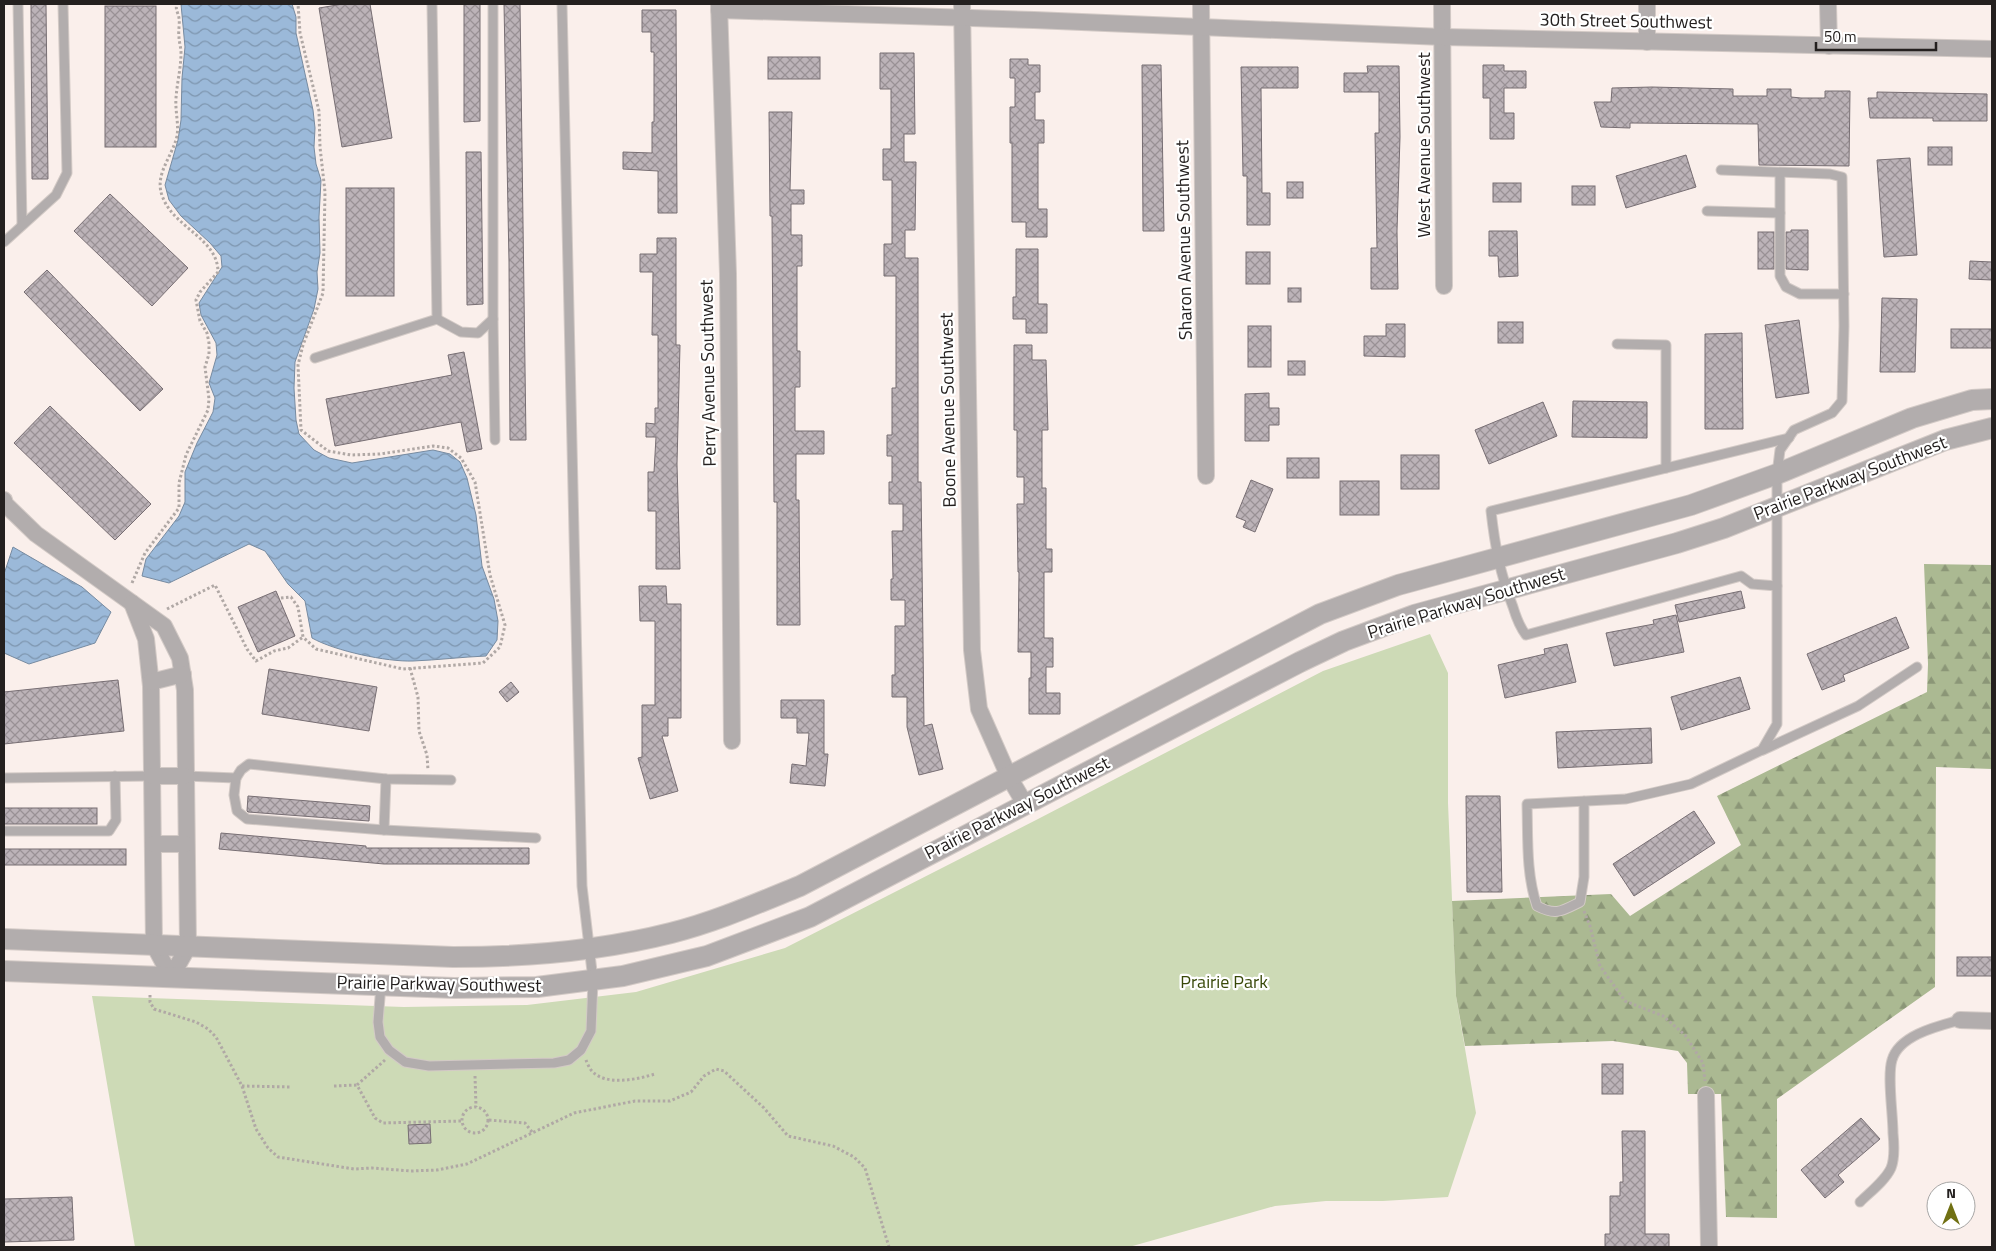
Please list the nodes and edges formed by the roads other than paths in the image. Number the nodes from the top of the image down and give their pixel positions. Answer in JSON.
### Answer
{"nodes":[{"id":1,"x":18,"y":4,"type":"edge"},
{"id":2,"x":63,"y":4,"type":"edge"},
{"id":3,"x":432,"y":4,"type":"edge"},
{"id":4,"x":493,"y":4,"type":"edge"},
{"id":5,"x":562,"y":4,"type":"edge"},
{"id":6,"x":1201,"y":4,"type":"edge"},
{"id":7,"x":1442,"y":4,"type":"edge"},
{"id":8,"x":1647,"y":4,"type":"edge"},
{"id":9,"x":1828,"y":4,"type":"edge"},
{"id":10,"x":719,"y":7,"type":"edge"},
{"id":11,"x":962,"y":11,"type":"edge"},
{"id":12,"x":1202,"y":26,"type":"junction"},
{"id":13,"x":1443,"y":37,"type":"junction"},
{"id":14,"x":1647,"y":42,"type":"junction"},
{"id":15,"x":1829,"y":46,"type":"junction"},
{"id":16,"x":1992,"y":49,"type":"edge"},
{"id":17,"x":1721,"y":170,"type":"dead end"},
{"id":18,"x":1780,"y":173,"type":"junction"},
{"id":19,"x":1706,"y":211,"type":"dead end"},
{"id":20,"x":1780,"y":213,"type":"junction"},
{"id":21,"x":22,"y":225,"type":"junction"},
{"id":22,"x":4,"y":242,"type":"edge"},
{"id":23,"x":1444,"y":286,"type":"dead end"},
{"id":24,"x":1844,"y":294,"type":"junction"},
{"id":25,"x":437,"y":319,"type":"junction"},
{"id":26,"x":493,"y":319,"type":"junction"},
{"id":27,"x":1617,"y":344,"type":"dead end"},
{"id":28,"x":315,"y":358,"type":"dead end"},
{"id":29,"x":1992,"y":399,"type":"edge"},
{"id":30,"x":1992,"y":428,"type":"edge"},
{"id":31,"x":1789,"y":438,"type":"junction"},
{"id":32,"x":495,"y":440,"type":"dead end"},
{"id":33,"x":1666,"y":468,"type":"junction"},
{"id":34,"x":1777,"y":474,"type":"junction"},
{"id":35,"x":1206,"y":476,"type":"dead end"},
{"id":36,"x":4,"y":500,"type":"edge"},
{"id":37,"x":1777,"y":507,"type":"junction"},
{"id":38,"x":1497,"y":558,"type":"junction"},
{"id":39,"x":1777,"y":586,"type":"junction"},
{"id":40,"x":1506,"y":589,"type":"junction"},
{"id":41,"x":132,"y":594,"type":"junction"},
{"id":42,"x":1917,"y":668,"type":"dead end"},
{"id":43,"x":183,"y":674,"type":"junction"},
{"id":44,"x":150,"y":682,"type":"junction"},
{"id":45,"x":732,"y":741,"type":"dead end"},
{"id":46,"x":1762,"y":750,"type":"junction"},
{"id":47,"x":115,"y":776,"type":"junction"},
{"id":48,"x":152,"y":776,"type":"junction"},
{"id":49,"x":186,"y":776,"type":"junction"},
{"id":50,"x":1009,"y":777,"type":"junction"},
{"id":51,"x":4,"y":778,"type":"edge"},
{"id":52,"x":236,"y":778,"type":"junction"},
{"id":53,"x":386,"y":779,"type":"junction"},
{"id":54,"x":451,"y":780,"type":"dead end"},
{"id":55,"x":1584,"y":801,"type":"junction"},
{"id":56,"x":1025,"y":804,"type":"junction"},
{"id":57,"x":384,"y":830,"type":"junction"},
{"id":58,"x":4,"y":831,"type":"edge"},
{"id":59,"x":536,"y":838,"type":"dead end"},
{"id":60,"x":153,"y":844,"type":"junction"},
{"id":61,"x":186,"y":844,"type":"junction"},
{"id":62,"x":4,"y":939,"type":"edge"},
{"id":63,"x":154,"y":946,"type":"junction"},
{"id":64,"x":188,"y":947,"type":"junction"},
{"id":65,"x":588,"y":949,"type":"junction"},
{"id":66,"x":4,"y":971,"type":"edge"},
{"id":67,"x":171,"y":977,"type":"junction"},
{"id":68,"x":593,"y":980,"type":"junction"},
{"id":69,"x":381,"y":985,"type":"junction"},
{"id":70,"x":1960,"y":1020,"type":"joint"},
{"id":71,"x":1992,"y":1021,"type":"edge"},
{"id":72,"x":1706,"y":1095,"type":"road end"},
{"id":73,"x":1860,"y":1202,"type":"dead end"},
{"id":74,"x":1709,"y":1247,"type":"edge"}],
"edges":[{"from":1,"to":21,"type":"lane"},
{"from":2,"to":21,"type":"lane"},
{"from":3,"to":25,"type":"lane"},
{"from":4,"to":26,"type":"lane"},
{"from":5,"to":65,"type":"lane"},
{"from":6,"to":12,"type":"street","name":"Sharon Avenue Southwest"},
{"from":7,"to":13,"type":"street","name":"West Avenue Southwest"},
{"from":8,"to":14,"type":"street"},
{"from":9,"to":15,"type":"street"},
{"from":10,"to":11,"type":"street","name":"30th Street Southwest"},
{"from":10,"to":45,"type":"street","name":"Perry Avenue Southwest"},
{"from":11,"to":12,"type":"street","name":"30th Street Southwest"},
{"from":11,"to":50,"type":"street","name":"Boone Avenue Southwest"},
{"from":12,"to":13,"type":"street","name":"30th Street Southwest"},
{"from":12,"to":35,"type":"street","name":"Sharon Avenue Southwest"},
{"from":13,"to":14,"type":"street","name":"30th Street Southwest"},
{"from":13,"to":23,"type":"street","name":"West Avenue Southwest"},
{"from":14,"to":15,"type":"street","name":"30th Street Southwest"},
{"from":15,"to":16,"type":"street","name":"30th Street Southwest"},
{"from":17,"to":18,"type":"lane"},
{"from":18,"to":20,"type":"lane"},
{"from":18,"to":24,"type":"lane"},
{"from":19,"to":20,"type":"lane"},
{"from":20,"to":24,"type":"lane"},
{"from":21,"to":22,"type":"lane"},
{"from":24,"to":31,"type":"lane"},
{"from":25,"to":26,"type":"lane"},
{"from":25,"to":28,"type":"lane"},
{"from":26,"to":32,"type":"lane"},
{"from":27,"to":33,"type":"lane"},
{"from":29,"to":34,"type":"street","name":"Prairie Parkway Southwest"},
{"from":30,"to":37,"type":"street","name":"Prairie Parkway Southwest"},
{"from":31,"to":33,"type":"lane"},
{"from":31,"to":34,"type":"lane"},
{"from":33,"to":38,"type":"lane"},
{"from":34,"to":37,"type":"lane"},
{"from":34,"to":38,"type":"street","name":"Prairie Parkway Southwest"},
{"from":36,"to":41,"type":"street"},
{"from":37,"to":39,"type":"lane"},
{"from":37,"to":40,"type":"street","name":"Prairie Parkway Southwest"},
{"from":38,"to":40,"type":"lane"},
{"from":38,"to":50,"type":"street","name":"Prairie Parkway Southwest"},
{"from":39,"to":40,"type":"lane"},
{"from":39,"to":46,"type":"lane"},
{"from":40,"to":56,"type":"street","name":"Prairie Parkway Southwest"},
{"from":41,"to":43,"type":"street"},
{"from":41,"to":44,"type":"street"},
{"from":42,"to":46,"type":"lane"},
{"from":43,"to":44,"type":"street"},
{"from":43,"to":49,"type":"street"},
{"from":44,"to":48,"type":"street"},
{"from":46,"to":55,"type":"lane"},
{"from":47,"to":48,"type":"lane"},
{"from":47,"to":51,"type":"lane"},
{"from":47,"to":58,"type":"lane"},
{"from":48,"to":49,"type":"street"},
{"from":48,"to":60,"type":"street"},
{"from":49,"to":52,"type":"lane"},
{"from":49,"to":61,"type":"street"},
{"from":50,"to":56,"type":"street","name":"Boone Avenue Southwest"},
{"from":50,"to":65,"type":"street","name":"Prairie Parkway Southwest"},
{"from":52,"to":53,"type":"lane"},
{"from":52,"to":57,"type":"lane"},
{"from":53,"to":54,"type":"lane"},
{"from":53,"to":57,"type":"lane"},
{"from":55,"to":55,"type":"lane"},
{"from":56,"to":68,"type":"street","name":"Prairie Parkway Southwest"},
{"from":57,"to":59,"type":"lane"},
{"from":60,"to":61,"type":"street"},
{"from":60,"to":63,"type":"street"},
{"from":61,"to":64,"type":"street"},
{"from":62,"to":63,"type":"street","name":"Prairie Parkway Southwest"},
{"from":63,"to":64,"type":"street","name":"Prairie Parkway Southwest"},
{"from":63,"to":67,"type":"street"},
{"from":64,"to":65,"type":"street","name":"Prairie Parkway Southwest"},
{"from":64,"to":67,"type":"street"},
{"from":65,"to":68,"type":"lane"},
{"from":66,"to":67,"type":"street","name":"Prairie Parkway Southwest"},
{"from":67,"to":69,"type":"street","name":"Prairie Parkway Southwest"},
{"from":68,"to":69,"type":"street","name":"Prairie Parkway Southwest"},
{"from":68,"to":69,"type":"lane"},
{"from":70,"to":71,"type":"street"},
{"from":70,"to":73,"type":"lane"},
{"from":72,"to":74,"type":"street"}]}
